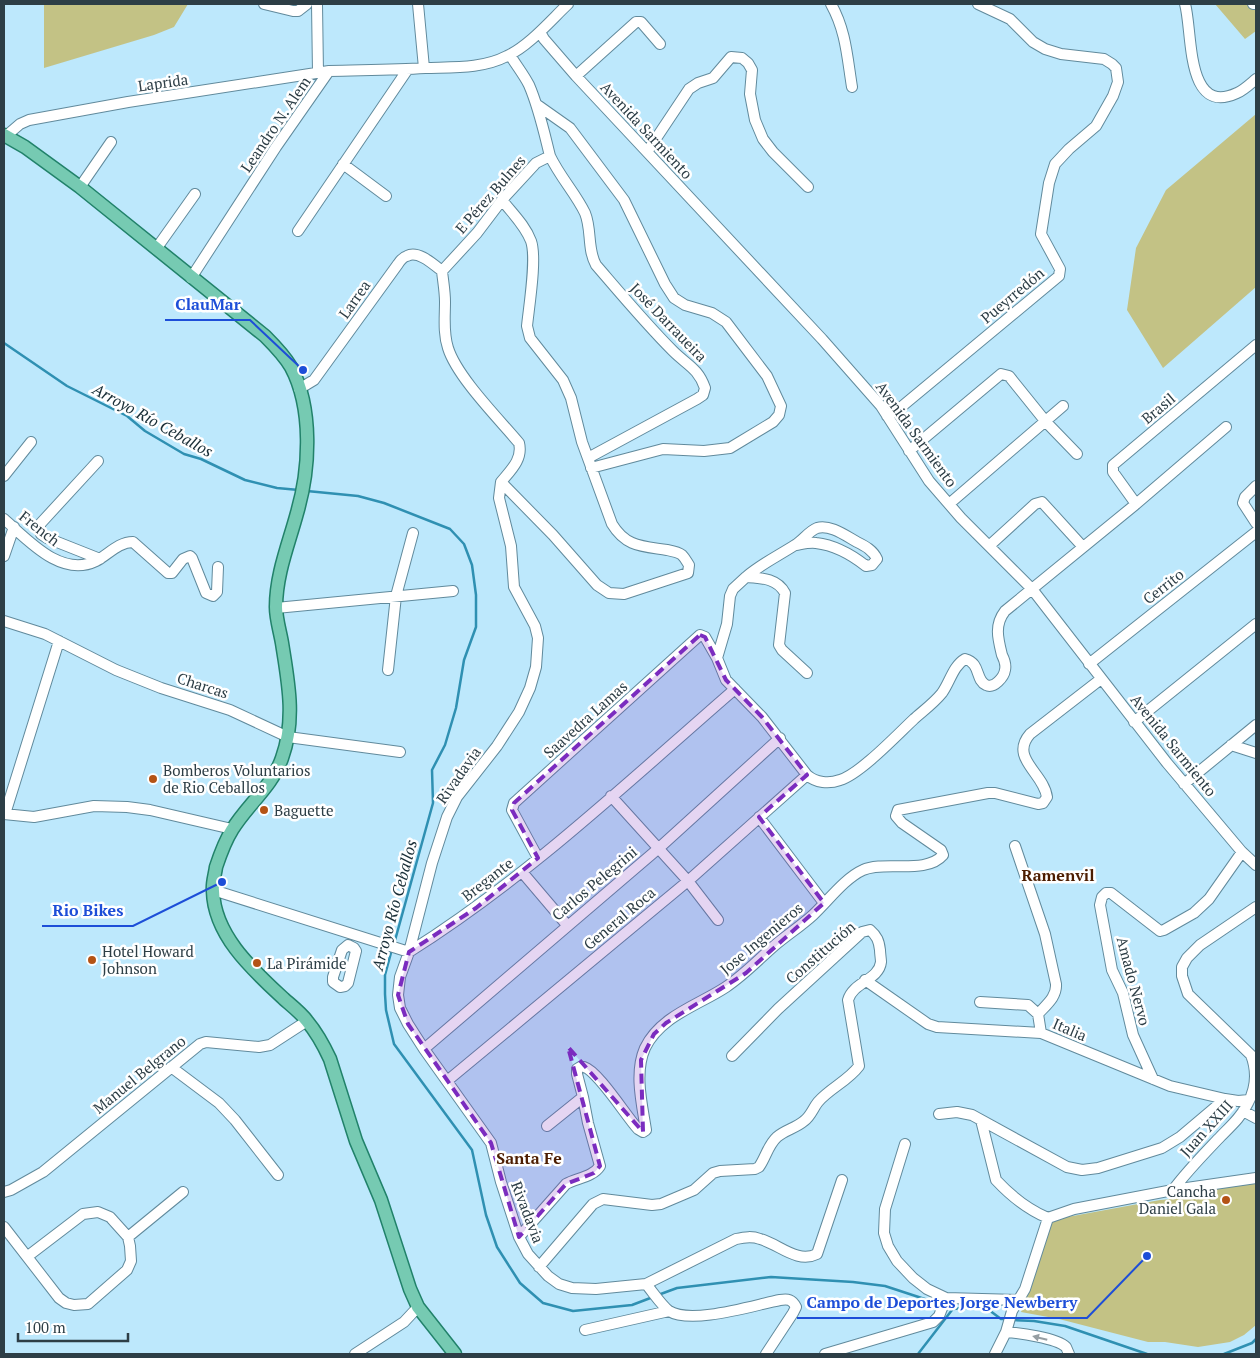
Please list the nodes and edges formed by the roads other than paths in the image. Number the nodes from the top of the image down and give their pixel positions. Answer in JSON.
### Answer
{"nodes":[{"id":1,"x":264,"y":4,"type":"edge"},
{"id":2,"x":306,"y":4,"type":"edge"},
{"id":3,"x":318,"y":4,"type":"edge"},
{"id":4,"x":418,"y":4,"type":"edge"},
{"id":5,"x":568,"y":4,"type":"edge"},
{"id":6,"x":831,"y":4,"type":"edge"},
{"id":7,"x":978,"y":4,"type":"edge"},
{"id":8,"x":1185,"y":4,"type":"edge"},
{"id":9,"x":540,"y":32,"type":"junction"},
{"id":10,"x":660,"y":44,"type":"dead end"},
{"id":11,"x":510,"y":55,"type":"junction"},
{"id":12,"x":424,"y":68,"type":"junction"},
{"id":13,"x":408,"y":70,"type":"junction"},
{"id":14,"x":330,"y":71,"type":"junction"},
{"id":15,"x":318,"y":73,"type":"junction"},
{"id":16,"x":576,"y":76,"type":"junction"},
{"id":17,"x":1256,"y":79,"type":"edge"},
{"id":18,"x":852,"y":87,"type":"dead end"},
{"id":19,"x":536,"y":104,"type":"junction"},
{"id":20,"x":5,"y":136,"type":"edge"},
{"id":21,"x":111,"y":142,"type":"dead end"},
{"id":22,"x":647,"y":152,"type":"junction"},
{"id":23,"x":550,"y":156,"type":"junction"},
{"id":24,"x":343,"y":164,"type":"junction"},
{"id":25,"x":80,"y":187,"type":"junction"},
{"id":26,"x":808,"y":187,"type":"dead end"},
{"id":27,"x":195,"y":194,"type":"dead end"},
{"id":28,"x":386,"y":196,"type":"dead end"},
{"id":29,"x":502,"y":200,"type":"junction"},
{"id":30,"x":298,"y":232,"type":"dead end"},
{"id":31,"x":156,"y":249,"type":"junction"},
{"id":32,"x":442,"y":271,"type":"junction"},
{"id":33,"x":191,"y":278,"type":"junction"},
{"id":34,"x":1256,"y":345,"type":"edge"},
{"id":35,"x":299,"y":389,"type":"junction"},
{"id":36,"x":1063,"y":406,"type":"dead end"},
{"id":37,"x":887,"y":416,"type":"junction"},
{"id":38,"x":1046,"y":422,"type":"junction"},
{"id":39,"x":1226,"y":427,"type":"dead end"},
{"id":40,"x":31,"y":442,"type":"dead end"},
{"id":41,"x":909,"y":451,"type":"junction"},
{"id":42,"x":1077,"y":454,"type":"dead end"},
{"id":43,"x":98,"y":461,"type":"dead end"},
{"id":44,"x":589,"y":462,"type":"junction"},
{"id":45,"x":4,"y":476,"type":"edge"},
{"id":46,"x":502,"y":482,"type":"junction"},
{"id":47,"x":1256,"y":486,"type":"edge"},
{"id":48,"x":949,"y":504,"type":"junction"},
{"id":49,"x":1136,"y":504,"type":"junction"},
{"id":50,"x":4,"y":519,"type":"edge"},
{"id":51,"x":1256,"y":523,"type":"edge"},
{"id":52,"x":14,"y":527,"type":"junction"},
{"id":53,"x":1256,"y":532,"type":"edge"},
{"id":54,"x":413,"y":533,"type":"dead end"},
{"id":55,"x":796,"y":545,"type":"junction"},
{"id":56,"x":990,"y":546,"type":"junction"},
{"id":57,"x":1083,"y":547,"type":"junction"},
{"id":58,"x":4,"y":556,"type":"edge"},
{"id":59,"x":100,"y":559,"type":"junction"},
{"id":60,"x":218,"y":566,"type":"dead end"},
{"id":61,"x":746,"y":577,"type":"junction"},
{"id":62,"x":1032,"y":589,"type":"junction"},
{"id":63,"x":453,"y":591,"type":"dead end"},
{"id":64,"x":396,"y":596,"type":"junction"},
{"id":65,"x":276,"y":608,"type":"junction"},
{"id":66,"x":4,"y":621,"type":"edge"},
{"id":67,"x":1256,"y":624,"type":"edge"},
{"id":68,"x":59,"y":641,"type":"junction"},
{"id":69,"x":717,"y":658,"type":"junction"},
{"id":70,"x":1089,"y":664,"type":"junction"},
{"id":71,"x":388,"y":670,"type":"dead end"},
{"id":72,"x":807,"y":673,"type":"dead end"},
{"id":73,"x":1101,"y":679,"type":"junction"},
{"id":74,"x":735,"y":689,"type":"junction"},
{"id":75,"x":1134,"y":722,"type":"junction"},
{"id":76,"x":1256,"y":725,"type":"edge"},
{"id":77,"x":288,"y":737,"type":"junction"},
{"id":78,"x":780,"y":738,"type":"junction"},
{"id":79,"x":1231,"y":745,"type":"junction"},
{"id":80,"x":400,"y":752,"type":"dead end"},
{"id":81,"x":1256,"y":753,"type":"edge"},
{"id":82,"x":807,"y":775,"type":"junction"},
{"id":83,"x":1184,"y":784,"type":"junction"},
{"id":84,"x":611,"y":796,"type":"junction"},
{"id":85,"x":5,"y":814,"type":"edge"},
{"id":86,"x":760,"y":817,"type":"junction"},
{"id":87,"x":232,"y":829,"type":"junction"},
{"id":88,"x":1015,"y":846,"type":"dead end"},
{"id":89,"x":659,"y":848,"type":"junction"},
{"id":90,"x":1242,"y":852,"type":"junction"},
{"id":91,"x":538,"y":858,"type":"junction"},
{"id":92,"x":1256,"y":866,"type":"edge"},
{"id":93,"x":522,"y":872,"type":"junction"},
{"id":94,"x":688,"y":881,"type":"junction"},
{"id":95,"x":212,"y":890,"type":"junction"},
{"id":96,"x":824,"y":903,"type":"junction"},
{"id":97,"x":1256,"y":907,"type":"edge"},
{"id":98,"x":718,"y":920,"type":"dead end"},
{"id":99,"x":568,"y":925,"type":"junction"},
{"id":100,"x":355,"y":935,"type":"junction"},
{"id":101,"x":352,"y":946,"type":"dead end"},
{"id":102,"x":406,"y":951,"type":"junction"},
{"id":103,"x":866,"y":980,"type":"junction"},
{"id":104,"x":980,"y":1002,"type":"dead end"},
{"id":105,"x":1038,"y":1014,"type":"junction"},
{"id":106,"x":307,"y":1021,"type":"junction"},
{"id":107,"x":1042,"y":1033,"type":"junction"},
{"id":108,"x":424,"y":1048,"type":"junction"},
{"id":109,"x":732,"y":1056,"type":"dead end"},
{"id":110,"x":171,"y":1067,"type":"junction"},
{"id":111,"x":1154,"y":1079,"type":"junction"},
{"id":112,"x":447,"y":1081,"type":"junction"},
{"id":113,"x":584,"y":1097,"type":"junction"},
{"id":114,"x":1226,"y":1099,"type":"junction"},
{"id":115,"x":1249,"y":1100,"type":"junction"},
{"id":116,"x":1243,"y":1111,"type":"junction"},
{"id":117,"x":939,"y":1114,"type":"dead end"},
{"id":118,"x":1256,"y":1118,"type":"edge"},
{"id":119,"x":982,"y":1120,"type":"junction"},
{"id":120,"x":546,"y":1126,"type":"dead end"},
{"id":121,"x":905,"y":1144,"type":"dead end"},
{"id":122,"x":278,"y":1175,"type":"dead end"},
{"id":123,"x":1256,"y":1178,"type":"edge"},
{"id":124,"x":842,"y":1180,"type":"dead end"},
{"id":125,"x":1173,"y":1190,"type":"junction"},
{"id":126,"x":4,"y":1192,"type":"edge"},
{"id":127,"x":183,"y":1192,"type":"dead end"},
{"id":128,"x":1048,"y":1218,"type":"junction"},
{"id":129,"x":4,"y":1227,"type":"edge"},
{"id":130,"x":128,"y":1237,"type":"junction"},
{"id":131,"x":519,"y":1237,"type":"junction"},
{"id":132,"x":28,"y":1256,"type":"junction"},
{"id":133,"x":539,"y":1267,"type":"junction"},
{"id":134,"x":649,"y":1288,"type":"junction"},
{"id":135,"x":1020,"y":1300,"type":"junction"},
{"id":136,"x":945,"y":1301,"type":"junction"},
{"id":137,"x":418,"y":1307,"type":"junction"},
{"id":138,"x":666,"y":1307,"type":"junction"},
{"id":139,"x":585,"y":1330,"type":"dead end"},
{"id":140,"x":1007,"y":1330,"type":"junction"},
{"id":141,"x":355,"y":1354,"type":"edge"},
{"id":142,"x":455,"y":1354,"type":"edge"},
{"id":143,"x":766,"y":1354,"type":"edge"},
{"id":144,"x":825,"y":1354,"type":"edge"},
{"id":145,"x":995,"y":1354,"type":"edge"},
{"id":146,"x":1069,"y":1354,"type":"edge"}],
"edges":[{"from":1,"to":2,"type":"street"},
{"from":3,"to":15,"type":"street"},
{"from":4,"to":12,"type":"street"},
{"from":5,"to":9,"type":"street","name":"Leandro N. Alem"},
{"from":6,"to":18,"type":"street"},
{"from":7,"to":37,"type":"street","name":"Pueyrredón"},
{"from":8,"to":17,"type":"street"},
{"from":9,"to":11,"type":"street","name":"Leandro N. Alem"},
{"from":9,"to":16,"type":"street","name":"Avenida Sarmiento"},
{"from":10,"to":16,"type":"street"},
{"from":11,"to":12,"type":"street","name":"Leandro N. Alem"},
{"from":11,"to":19,"type":"street","name":"E Pérez Bulnes"},
{"from":12,"to":13,"type":"street","name":"Leandro N. Alem"},
{"from":13,"to":14,"type":"street","name":"Leandro N. Alem"},
{"from":13,"to":24,"type":"street"},
{"from":14,"to":15,"type":"street","name":"Laprida"},
{"from":14,"to":33,"type":"street","name":"Leandro N. Alem"},
{"from":15,"to":20,"type":"street","name":"Laprida"},
{"from":16,"to":22,"type":"street","name":"Avenida Sarmiento"},
{"from":19,"to":23,"type":"street","name":"E Pérez Bulnes"},
{"from":19,"to":44,"type":"street"},
{"from":20,"to":25,"type":"main road"},
{"from":21,"to":25,"type":"street"},
{"from":22,"to":26,"type":"street"},
{"from":22,"to":37,"type":"street","name":"Avenida Sarmiento"},
{"from":23,"to":29,"type":"street","name":"E Pérez Bulnes"},
{"from":23,"to":44,"type":"street","name":"José Darraueira"},
{"from":24,"to":28,"type":"street"},
{"from":24,"to":30,"type":"street"},
{"from":25,"to":31,"type":"main road"},
{"from":27,"to":31,"type":"street"},
{"from":29,"to":32,"type":"street","name":"E Pérez Bulnes"},
{"from":29,"to":44,"type":"street"},
{"from":31,"to":33,"type":"main road"},
{"from":32,"to":35,"type":"street","name":"Larrea"},
{"from":32,"to":46,"type":"street"},
{"from":33,"to":35,"type":"main road"},
{"from":34,"to":49,"type":"street","name":"Brasil"},
{"from":35,"to":65,"type":"main road"},
{"from":36,"to":38,"type":"street"},
{"from":37,"to":41,"type":"street","name":"Avenida Sarmiento"},
{"from":38,"to":41,"type":"street"},
{"from":38,"to":42,"type":"street"},
{"from":38,"to":48,"type":"street"},
{"from":39,"to":49,"type":"street"},
{"from":40,"to":45,"type":"street"},
{"from":41,"to":48,"type":"street","name":"Avenida Sarmiento"},
{"from":43,"to":59,"type":"street"},
{"from":44,"to":46,"type":"street"},
{"from":46,"to":102,"type":"street","name":"Rivadavia"},
{"from":47,"to":51,"type":"street"},
{"from":48,"to":56,"type":"street","name":"Avenida Sarmiento"},
{"from":49,"to":57,"type":"street"},
{"from":50,"to":52,"type":"street","name":"French"},
{"from":52,"to":58,"type":"street"},
{"from":52,"to":59,"type":"street","name":"French"},
{"from":53,"to":70,"type":"street","name":"Cerrito"},
{"from":54,"to":64,"type":"street"},
{"from":55,"to":55,"type":"street"},
{"from":55,"to":61,"type":"street"},
{"from":56,"to":57,"type":"street"},
{"from":56,"to":62,"type":"street","name":"Avenida Sarmiento"},
{"from":57,"to":62,"type":"street"},
{"from":59,"to":60,"type":"street","name":"French"},
{"from":61,"to":69,"type":"street"},
{"from":61,"to":72,"type":"street"},
{"from":62,"to":70,"type":"street","name":"Avenida Sarmiento"},
{"from":62,"to":82,"type":"street"},
{"from":63,"to":64,"type":"street"},
{"from":64,"to":65,"type":"street"},
{"from":64,"to":71,"type":"street"},
{"from":65,"to":77,"type":"main road"},
{"from":66,"to":68,"type":"street","name":"Charcas"},
{"from":67,"to":75,"type":"street"},
{"from":68,"to":77,"type":"street","name":"Charcas"},
{"from":68,"to":85,"type":"street"},
{"from":69,"to":74,"type":"street"},
{"from":69,"to":91,"type":"street","name":"Saavedra Lamas"},
{"from":70,"to":73,"type":"street","name":"Avenida Sarmiento"},
{"from":73,"to":75,"type":"street","name":"Avenida Sarmiento"},
{"from":73,"to":96,"type":"street","name":"Jose Ingenieros"},
{"from":74,"to":78,"type":"street"},
{"from":74,"to":84,"type":"street","name":"Bregante"},
{"from":75,"to":83,"type":"street","name":"Avenida Sarmiento"},
{"from":76,"to":79,"type":"street"},
{"from":77,"to":80,"type":"street","name":"Charcas"},
{"from":77,"to":87,"type":"main road"},
{"from":78,"to":82,"type":"street"},
{"from":78,"to":89,"type":"street","name":"Carlos Pelegrini"},
{"from":79,"to":81,"type":"street"},
{"from":79,"to":83,"type":"street"},
{"from":82,"to":86,"type":"street","name":"General Roca"},
{"from":83,"to":90,"type":"street","name":"Avenida Sarmiento"},
{"from":84,"to":89,"type":"street"},
{"from":84,"to":91,"type":"street","name":"Bregante"},
{"from":85,"to":87,"type":"street"},
{"from":86,"to":94,"type":"street","name":"General Roca"},
{"from":86,"to":96,"type":"street"},
{"from":87,"to":95,"type":"main road"},
{"from":88,"to":105,"type":"street","name":"Italia"},
{"from":89,"to":94,"type":"street"},
{"from":89,"to":99,"type":"street","name":"Carlos Pelegrini"},
{"from":90,"to":92,"type":"street","name":"Avenida Sarmiento"},
{"from":90,"to":111,"type":"street","name":"Amado Nervo"},
{"from":91,"to":93,"type":"street","name":"Bregante"},
{"from":93,"to":99,"type":"street"},
{"from":93,"to":102,"type":"street","name":"Bregante"},
{"from":94,"to":98,"type":"street"},
{"from":94,"to":112,"type":"street","name":"General Roca"},
{"from":95,"to":100,"type":"street"},
{"from":95,"to":106,"type":"main road"},
{"from":96,"to":113,"type":"street","name":"Jose Ingenieros"},
{"from":97,"to":115,"type":"street","name":"Juan XXIII"},
{"from":99,"to":108,"type":"street","name":"Carlos Pelegrini"},
{"from":100,"to":101,"type":"street"},
{"from":100,"to":102,"type":"street"},
{"from":102,"to":108,"type":"street","name":"Rivadavia"},
{"from":103,"to":107,"type":"street"},
{"from":103,"to":109,"type":"street","name":"Constitución"},
{"from":103,"to":133,"type":"street","name":"Constitución"},
{"from":104,"to":105,"type":"street"},
{"from":105,"to":107,"type":"street","name":"Italia"},
{"from":106,"to":110,"type":"street","name":"Manuel Belgrano"},
{"from":106,"to":137,"type":"main road"},
{"from":107,"to":111,"type":"street","name":"Italia"},
{"from":108,"to":112,"type":"street","name":"Rivadavia"},
{"from":110,"to":122,"type":"street"},
{"from":110,"to":126,"type":"street","name":"Manuel Belgrano"},
{"from":111,"to":114,"type":"street","name":"Italia"},
{"from":112,"to":131,"type":"street","name":"Rivadavia"},
{"from":113,"to":120,"type":"street"},
{"from":113,"to":131,"type":"street","name":"Jose Ingenieros"},
{"from":114,"to":115,"type":"street","name":"Italia"},
{"from":114,"to":119,"type":"street"},
{"from":115,"to":116,"type":"street","name":"Juan XXIII"},
{"from":116,"to":118,"type":"street"},
{"from":116,"to":125,"type":"street","name":"Juan XXIII"},
{"from":117,"to":119,"type":"street"},
{"from":119,"to":128,"type":"street"},
{"from":121,"to":136,"type":"street"},
{"from":123,"to":125,"type":"street"},
{"from":124,"to":134,"type":"street","name":"Rivadavia"},
{"from":125,"to":128,"type":"street"},
{"from":127,"to":130,"type":"street"},
{"from":128,"to":135,"type":"street"},
{"from":129,"to":132,"type":"street"},
{"from":130,"to":132,"type":"street"},
{"from":130,"to":132,"type":"street"},
{"from":131,"to":133,"type":"street","name":"Rivadavia"},
{"from":133,"to":134,"type":"street","name":"Rivadavia"},
{"from":134,"to":138,"type":"street"},
{"from":135,"to":136,"type":"street"},
{"from":135,"to":140,"type":"street"},
{"from":136,"to":144,"type":"street"},
{"from":137,"to":141,"type":"street"},
{"from":137,"to":142,"type":"main road"},
{"from":138,"to":139,"type":"street"},
{"from":138,"to":143,"type":"street"},
{"from":140,"to":145,"type":"street"},
{"from":146,"to":140,"type":"street","one_way":true}]}
